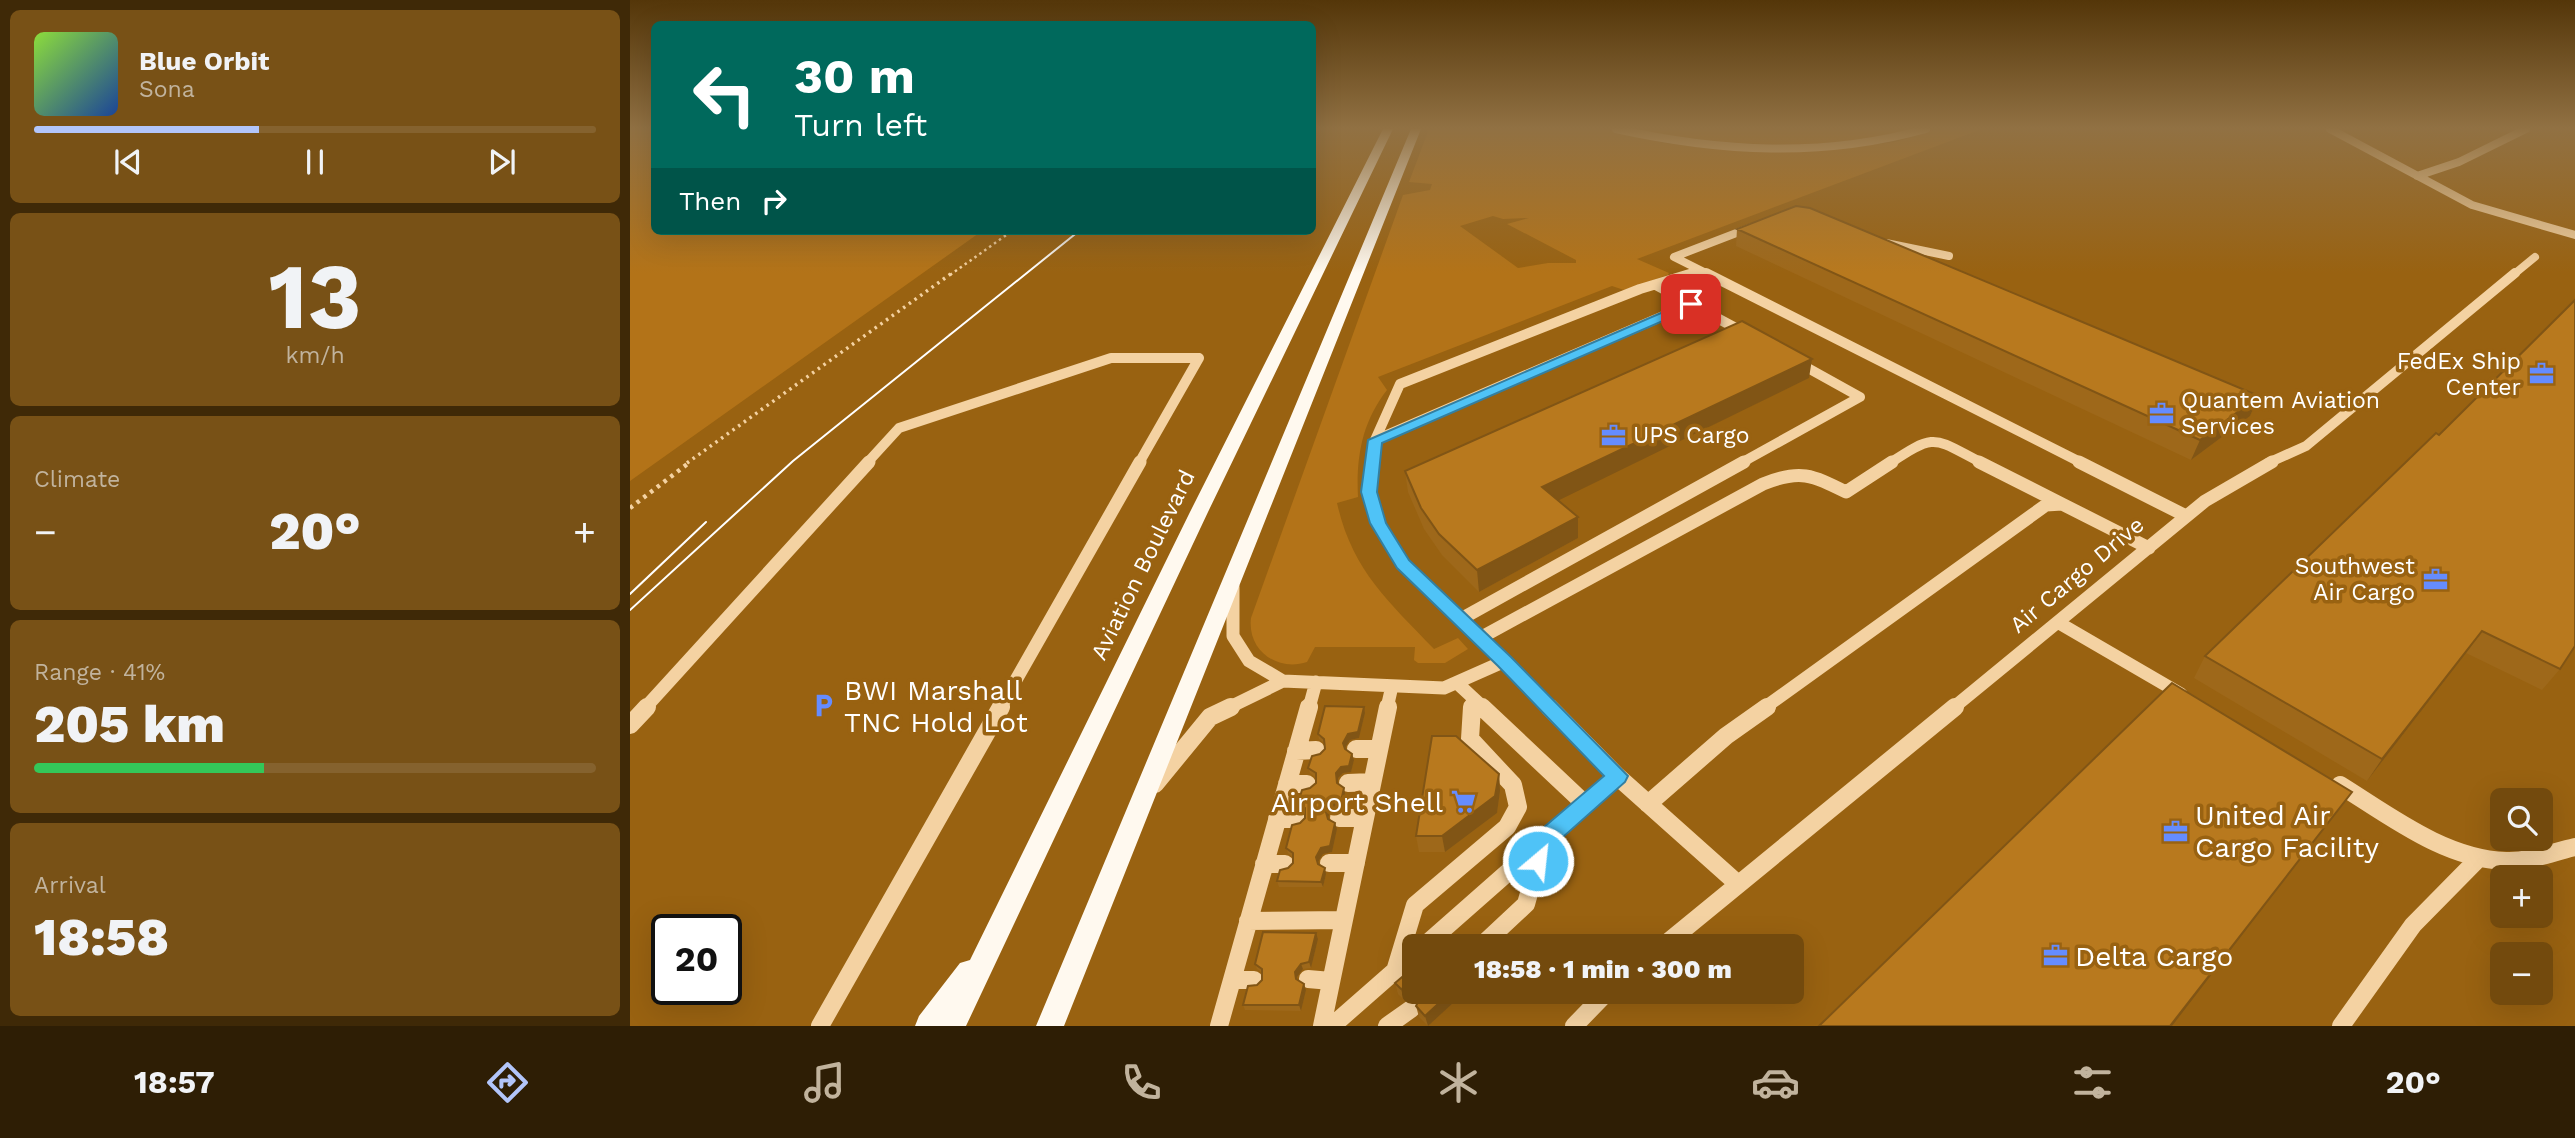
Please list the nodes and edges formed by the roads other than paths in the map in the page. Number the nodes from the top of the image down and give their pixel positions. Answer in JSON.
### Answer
{"nodes":[{"id":1,"x":1364,"y":177,"type":"edge"},
{"id":2,"x":1396,"y":177,"type":"edge"},
{"id":3,"x":2419,"y":177,"type":"edge"},
{"id":4,"x":1758,"y":225,"type":"edge"},
{"id":5,"x":2575,"y":235,"type":"edge"},
{"id":6,"x":1872,"y":239,"type":"edge"},
{"id":7,"x":1949,"y":256,"type":"dead end"},
{"id":8,"x":2535,"y":257,"type":"dead end"},
{"id":9,"x":1701,"y":271,"type":"junction"},
{"id":10,"x":1656,"y":285,"type":"junction"},
{"id":11,"x":1691,"y":304,"type":"junction"},
{"id":12,"x":1751,"y":337,"type":"edge"},
{"id":13,"x":1787,"y":357,"type":"edge"},
{"id":14,"x":1375,"y":440,"type":"junction"},
{"id":15,"x":2062,"y":504,"type":"junction"},
{"id":16,"x":2186,"y":516,"type":"junction"},
{"id":17,"x":2149,"y":548,"type":"junction"},
{"id":18,"x":1233,"y":574,"type":"junction"},
{"id":19,"x":1461,"y":619,"type":"junction"},
{"id":20,"x":2059,"y":623,"type":"junction"},
{"id":21,"x":1480,"y":638,"type":"junction"},
{"id":22,"x":1505,"y":662,"type":"junction"},
{"id":23,"x":1283,"y":681,"type":"junction"},
{"id":24,"x":1316,"y":682,"type":"junction"},
{"id":25,"x":1457,"y":683,"type":"junction"},
{"id":26,"x":1392,"y":686,"type":"junction"},
{"id":27,"x":1473,"y":698,"type":"junction"},
{"id":28,"x":2200,"y":705,"type":"edge"},
{"id":29,"x":630,"y":725,"type":"edge"},
{"id":30,"x":1316,"y":750,"type":"dead end"},
{"id":31,"x":1356,"y":750,"type":"dead end"},
{"id":32,"x":1379,"y":750,"type":"junction"},
{"id":33,"x":1296,"y":751,"type":"junction"},
{"id":34,"x":1618,"y":776,"type":"junction"},
{"id":35,"x":2329,"y":779,"type":"edge"},
{"id":36,"x":1372,"y":782,"type":"junction"},
{"id":37,"x":1348,"y":783,"type":"dead end"},
{"id":38,"x":1287,"y":784,"type":"junction"},
{"id":39,"x":1307,"y":784,"type":"dead end"},
{"id":40,"x":1142,"y":801,"type":"junction"},
{"id":41,"x":1585,"y":804,"type":"junction"},
{"id":42,"x":1648,"y":804,"type":"junction"},
{"id":43,"x":1339,"y":818,"type":"dead end"},
{"id":44,"x":1365,"y":818,"type":"junction"},
{"id":45,"x":1297,"y":819,"type":"dead end"},
{"id":46,"x":1277,"y":820,"type":"junction"},
{"id":47,"x":1544,"y":840,"type":"junction"},
{"id":48,"x":2572,"y":844,"type":"edge"},
{"id":49,"x":2479,"y":858,"type":"junction"},
{"id":50,"x":1329,"y":863,"type":"dead end"},
{"id":51,"x":1356,"y":863,"type":"junction"},
{"id":52,"x":1264,"y":864,"type":"junction"},
{"id":53,"x":1284,"y":864,"type":"dead end"},
{"id":54,"x":1738,"y":884,"type":"junction"},
{"id":55,"x":1344,"y":920,"type":"junction"},
{"id":56,"x":1248,"y":921,"type":"junction"},
{"id":57,"x":1438,"y":934,"type":"edge"},
{"id":58,"x":1494,"y":934,"type":"edge"},
{"id":59,"x":1678,"y":934,"type":"edge"},
{"id":60,"x":992,"y":942,"type":"junction"},
{"id":61,"x":1402,"y":965,"type":"edge"},
{"id":62,"x":1395,"y":971,"type":"junction"},
{"id":63,"x":1254,"y":979,"type":"dead end"},
{"id":64,"x":1308,"y":979,"type":"dead end"},
{"id":65,"x":1232,"y":980,"type":"junction"},
{"id":66,"x":1332,"y":981,"type":"junction"},
{"id":67,"x":1596,"y":1004,"type":"edge"},
{"id":68,"x":1411,"y":1009,"type":"dead end"},
{"id":69,"x":820,"y":1026,"type":"edge"},
{"id":70,"x":929,"y":1026,"type":"edge"},
{"id":71,"x":952,"y":1026,"type":"edge"},
{"id":72,"x":1050,"y":1026,"type":"edge"},
{"id":73,"x":1219,"y":1026,"type":"edge"},
{"id":74,"x":1322,"y":1026,"type":"edge"},
{"id":75,"x":1332,"y":1026,"type":"edge"},
{"id":76,"x":1387,"y":1026,"type":"edge"},
{"id":77,"x":1575,"y":1026,"type":"edge"},
{"id":78,"x":2341,"y":1026,"type":"edge"}],
"edges":[{"from":1,"to":60,"type":"main road","name":"Aviation Boulevard"},
{"from":2,"to":18,"type":"main road"},
{"from":3,"to":5,"type":"street"},
{"from":4,"to":9,"type":"street"},
{"from":6,"to":7,"type":"street"},
{"from":8,"to":16,"type":"street","name":"Air Cargo Drive"},
{"from":9,"to":10,"type":"street"},
{"from":9,"to":16,"type":"street"},
{"from":10,"to":11,"type":"street"},
{"from":10,"to":14,"type":"street"},
{"from":11,"to":12,"type":"street"},
{"from":11,"to":14,"type":"street"},
{"from":13,"to":19,"type":"street"},
{"from":14,"to":19,"type":"street"},
{"from":15,"to":17,"type":"street"},
{"from":15,"to":21,"type":"street"},
{"from":15,"to":42,"type":"street"},
{"from":16,"to":17,"type":"street","name":"Air Cargo Drive"},
{"from":17,"to":20,"type":"street","name":"Air Cargo Drive"},
{"from":18,"to":23,"type":"street"},
{"from":18,"to":40,"type":"main road"},
{"from":19,"to":21,"type":"street"},
{"from":20,"to":28,"type":"street"},
{"from":20,"to":54,"type":"street","name":"Air Cargo Drive"},
{"from":21,"to":22,"type":"street"},
{"from":22,"to":25,"type":"street"},
{"from":22,"to":34,"type":"street"},
{"from":23,"to":24,"type":"street"},
{"from":23,"to":40,"type":"street"},
{"from":24,"to":26,"type":"street"},
{"from":24,"to":33,"type":"street"},
{"from":25,"to":26,"type":"street"},
{"from":25,"to":27,"type":"street"},
{"from":26,"to":32,"type":"street"},
{"from":27,"to":41,"type":"street"},
{"from":27,"to":62,"type":"street"},
{"from":29,"to":69,"type":"street"},
{"from":30,"to":33,"type":"street"},
{"from":31,"to":32,"type":"street"},
{"from":32,"to":36,"type":"street"},
{"from":33,"to":38,"type":"street"},
{"from":34,"to":41,"type":"street"},
{"from":34,"to":42,"type":"street"},
{"from":35,"to":49,"type":"street"},
{"from":36,"to":37,"type":"lane"},
{"from":36,"to":44,"type":"street"},
{"from":38,"to":39,"type":"street"},
{"from":38,"to":46,"type":"street"},
{"from":40,"to":72,"type":"main road"},
{"from":41,"to":47,"type":"street"},
{"from":42,"to":54,"type":"street"},
{"from":43,"to":44,"type":"street"},
{"from":44,"to":51,"type":"street"},
{"from":45,"to":46,"type":"street"},
{"from":46,"to":52,"type":"street"},
{"from":47,"to":57,"type":"street"},
{"from":47,"to":58,"type":"street"},
{"from":48,"to":49,"type":"street"},
{"from":49,"to":78,"type":"street"},
{"from":50,"to":51,"type":"street"},
{"from":51,"to":55,"type":"street"},
{"from":52,"to":53,"type":"street"},
{"from":52,"to":56,"type":"street"},
{"from":54,"to":59,"type":"street","name":"Air Cargo Drive"},
{"from":55,"to":56,"type":"street"},
{"from":55,"to":66,"type":"street"},
{"from":56,"to":65,"type":"street"},
{"from":60,"to":70,"type":"main road"},
{"from":60,"to":71,"type":"main road","name":"Aviation Boulevard"},
{"from":61,"to":62,"type":"lane"},
{"from":62,"to":75,"type":"lane"},
{"from":63,"to":65,"type":"street"},
{"from":64,"to":66,"type":"street"},
{"from":65,"to":73,"type":"street"},
{"from":66,"to":74,"type":"street"},
{"from":67,"to":77,"type":"street"},
{"from":68,"to":76,"type":"street"}]}
